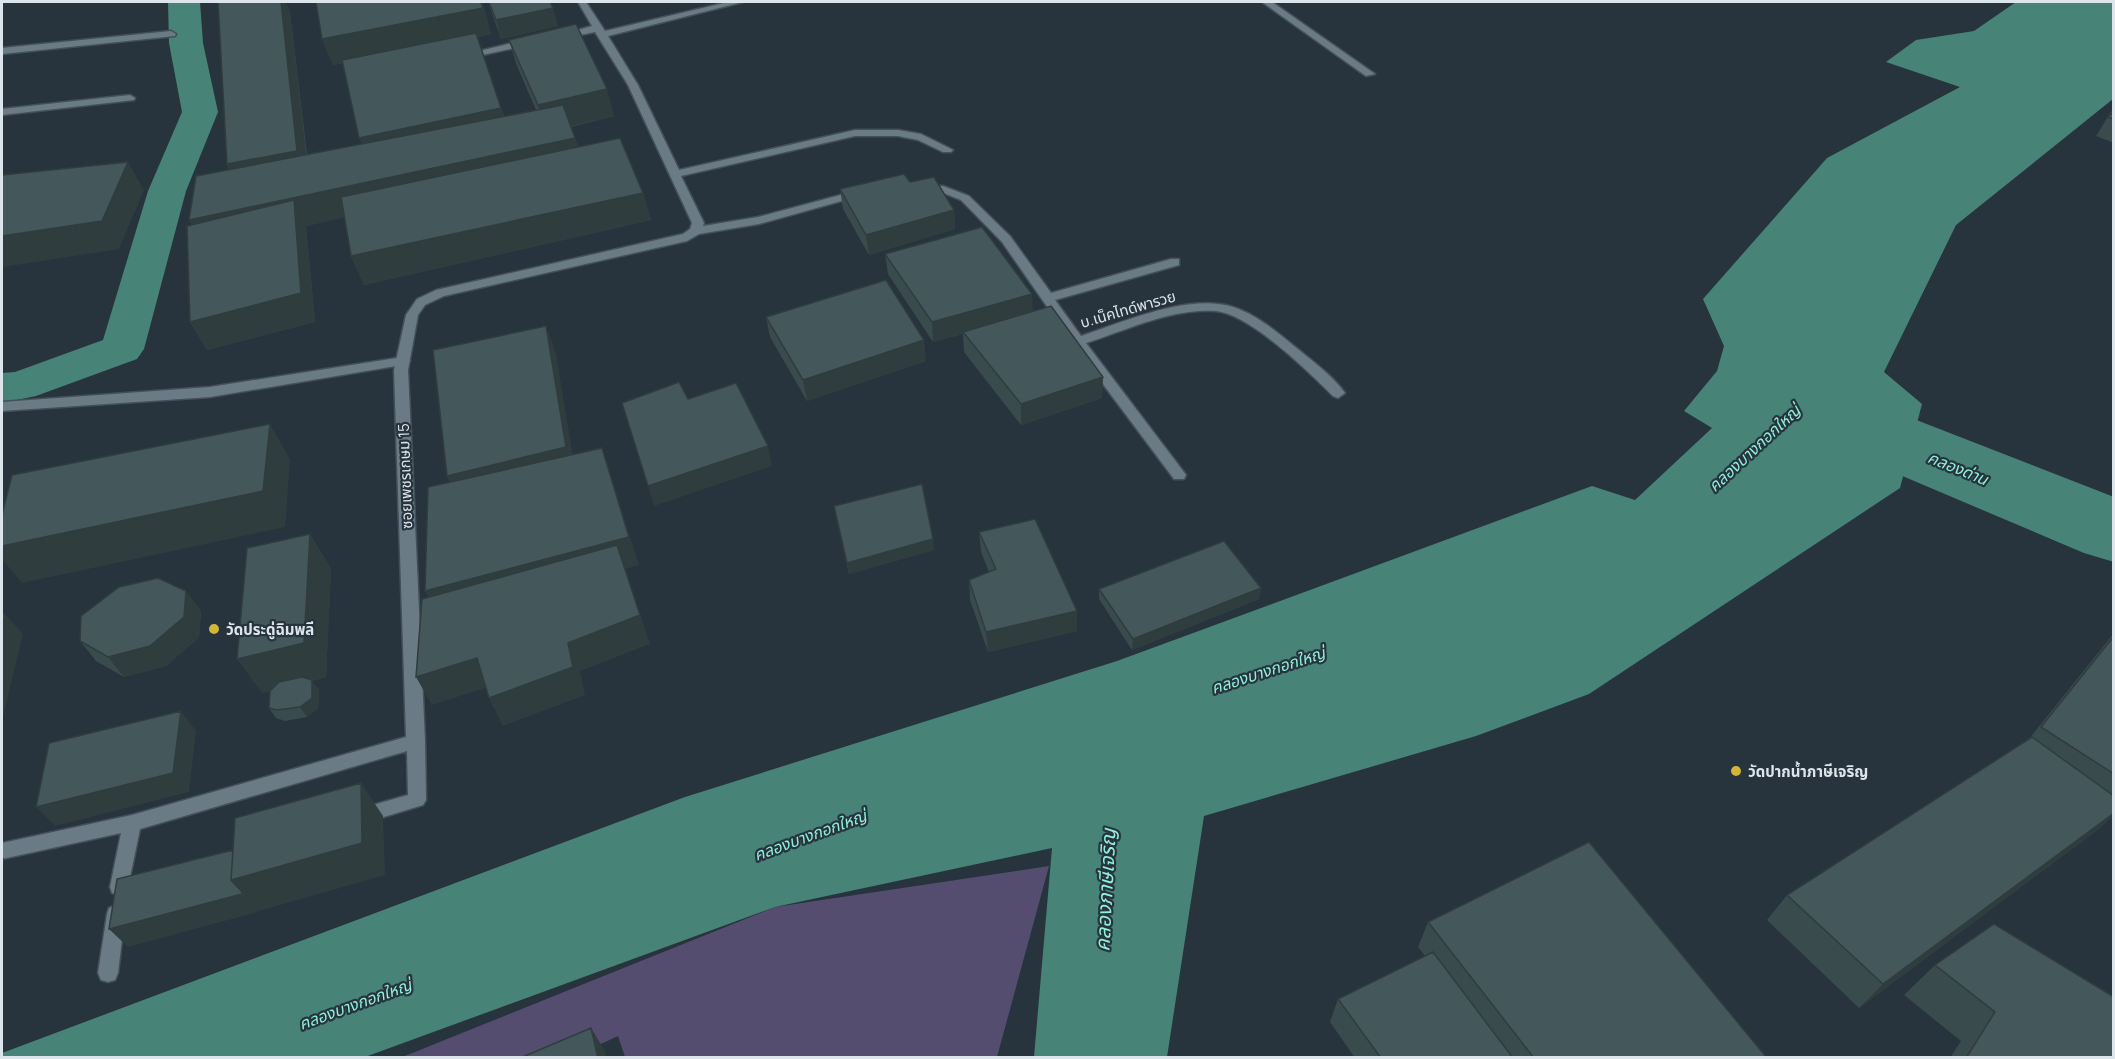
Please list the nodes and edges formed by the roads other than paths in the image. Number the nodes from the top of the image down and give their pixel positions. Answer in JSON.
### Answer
{"nodes":[{"id":1,"x":582,"y":2,"type":"edge"},
{"id":2,"x":738,"y":2,"type":"edge"},
{"id":3,"x":1266,"y":2,"type":"edge"},
{"id":4,"x":602,"y":31,"type":"junction"},
{"id":5,"x":171,"y":34,"type":"dead end"},
{"id":6,"x":554,"y":37,"type":"edge"},
{"id":7,"x":542,"y":39,"type":"edge"},
{"id":8,"x":2,"y":51,"type":"edge"},
{"id":9,"x":452,"y":58,"type":"edge"},
{"id":10,"x":1370,"y":74,"type":"dead end"},
{"id":11,"x":130,"y":98,"type":"dead end"},
{"id":12,"x":2,"y":112,"type":"edge"},
{"id":13,"x":946,"y":150,"type":"dead end"},
{"id":14,"x":674,"y":174,"type":"junction"},
{"id":15,"x":912,"y":188,"type":"edge"},
{"id":16,"x":868,"y":191,"type":"edge"},
{"id":17,"x":695,"y":231,"type":"junction"},
{"id":18,"x":1175,"y":262,"type":"dead end"},
{"id":19,"x":1048,"y":297,"type":"junction"},
{"id":20,"x":1078,"y":341,"type":"junction"},
{"id":21,"x":403,"y":361,"type":"junction"},
{"id":22,"x":1338,"y":393,"type":"dead end"},
{"id":23,"x":2,"y":407,"type":"edge"},
{"id":24,"x":1179,"y":475,"type":"dead end"},
{"id":25,"x":416,"y":741,"type":"junction"},
{"id":26,"x":349,"y":820,"type":"edge"},
{"id":27,"x":132,"y":823,"type":"junction"},
{"id":28,"x":2,"y":851,"type":"edge"},
{"id":29,"x":108,"y":973,"type":"dead end"}],
"edges":[{"from":1,"to":4,"type":"street"},
{"from":2,"to":4,"type":"street"},
{"from":3,"to":10,"type":"street"},
{"from":4,"to":6,"type":"street"},
{"from":4,"to":14,"type":"street"},
{"from":5,"to":8,"type":"street"},
{"from":7,"to":9,"type":"street"},
{"from":11,"to":12,"type":"street"},
{"from":13,"to":14,"type":"street"},
{"from":14,"to":17,"type":"street"},
{"from":15,"to":19,"type":"street"},
{"from":16,"to":17,"type":"street","name":"ซอยเพชรเกษม 15"},
{"from":17,"to":21,"type":"street","name":"ซอยเพชรเกษม 15"},
{"from":18,"to":19,"type":"street"},
{"from":19,"to":20,"type":"street"},
{"from":20,"to":22,"type":"street","name":"บ.เน็คไทด์พารวย"},
{"from":20,"to":24,"type":"street"},
{"from":21,"to":23,"type":"street"},
{"from":21,"to":25,"type":"street","name":"ซอยเพชรเกษม 15"},
{"from":25,"to":26,"type":"street","name":"ซอยเพชรเกษม 15"},
{"from":25,"to":27,"type":"street"},
{"from":27,"to":28,"type":"street"},
{"from":27,"to":29,"type":"street"}]}
